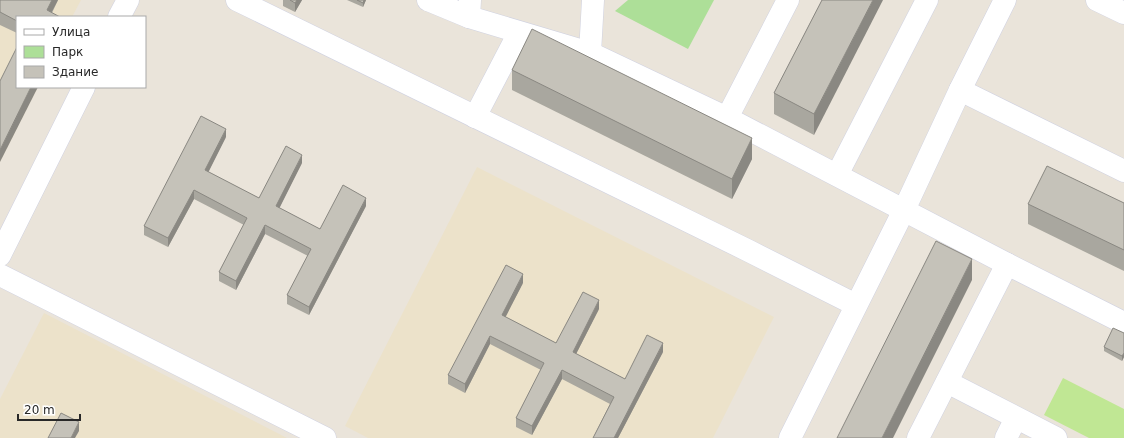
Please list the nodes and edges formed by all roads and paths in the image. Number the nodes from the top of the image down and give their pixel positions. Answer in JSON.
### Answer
{"nodes":[{"id":1,"x":128,"y":0,"type":"edge"},
{"id":2,"x":237,"y":0,"type":"edge"},
{"id":3,"x":428,"y":0,"type":"edge"},
{"id":4,"x":594,"y":0,"type":"edge"},
{"id":5,"x":788,"y":0,"type":"edge"},
{"id":6,"x":927,"y":0,"type":"edge"},
{"id":7,"x":1005,"y":0,"type":"edge"},
{"id":8,"x":1097,"y":0,"type":"edge"},
{"id":9,"x":469,"y":8,"type":"edge"},
{"id":10,"x":1124,"y":13,"type":"edge"},
{"id":11,"x":120,"y":16,"type":"edge"},
{"id":12,"x":513,"y":44,"type":"dead end"},
{"id":13,"x":590,"y":54,"type":"junction"},
{"id":14,"x":84,"y":88,"type":"edge"},
{"id":15,"x":960,"y":90,"type":"junction"},
{"id":16,"x":475,"y":117,"type":"junction"},
{"id":17,"x":727,"y":118,"type":"junction"},
{"id":18,"x":1124,"y":171,"type":"edge"},
{"id":19,"x":837,"y":174,"type":"junction"},
{"id":20,"x":904,"y":210,"type":"junction"},
{"id":21,"x":0,"y":255,"type":"edge"},
{"id":22,"x":1007,"y":264,"type":"junction"},
{"id":23,"x":0,"y":275,"type":"edge"},
{"id":24,"x":856,"y":305,"type":"junction"},
{"id":25,"x":1124,"y":323,"type":"edge"},
{"id":26,"x":947,"y":382,"type":"junction"},
{"id":27,"x":1016,"y":418,"type":"junction"},
{"id":28,"x":325,"y":438,"type":"edge"},
{"id":29,"x":790,"y":438,"type":"edge"},
{"id":30,"x":918,"y":438,"type":"edge"},
{"id":31,"x":1006,"y":438,"type":"edge"},
{"id":32,"x":1056,"y":438,"type":"edge"}],
"edges":[{"from":1,"to":11,"type":"street"},
{"from":2,"to":16,"type":"street"},
{"from":3,"to":9,"type":"street"},
{"from":4,"to":13,"type":"street"},
{"from":5,"to":17,"type":"street"},
{"from":6,"to":19,"type":"street"},
{"from":7,"to":15,"type":"street"},
{"from":8,"to":10,"type":"street"},
{"from":9,"to":13,"type":"street"},
{"from":12,"to":16,"type":"street"},
{"from":13,"to":17,"type":"street"},
{"from":14,"to":21,"type":"street"},
{"from":15,"to":18,"type":"street"},
{"from":15,"to":20,"type":"street"},
{"from":16,"to":24,"type":"street"},
{"from":17,"to":19,"type":"street"},
{"from":19,"to":20,"type":"street"},
{"from":20,"to":22,"type":"street"},
{"from":20,"to":24,"type":"street"},
{"from":22,"to":25,"type":"street"},
{"from":22,"to":26,"type":"street"},
{"from":23,"to":28,"type":"street"},
{"from":24,"to":29,"type":"street"},
{"from":26,"to":27,"type":"street"},
{"from":26,"to":30,"type":"street"},
{"from":27,"to":31,"type":"street"},
{"from":27,"to":32,"type":"street"}]}
